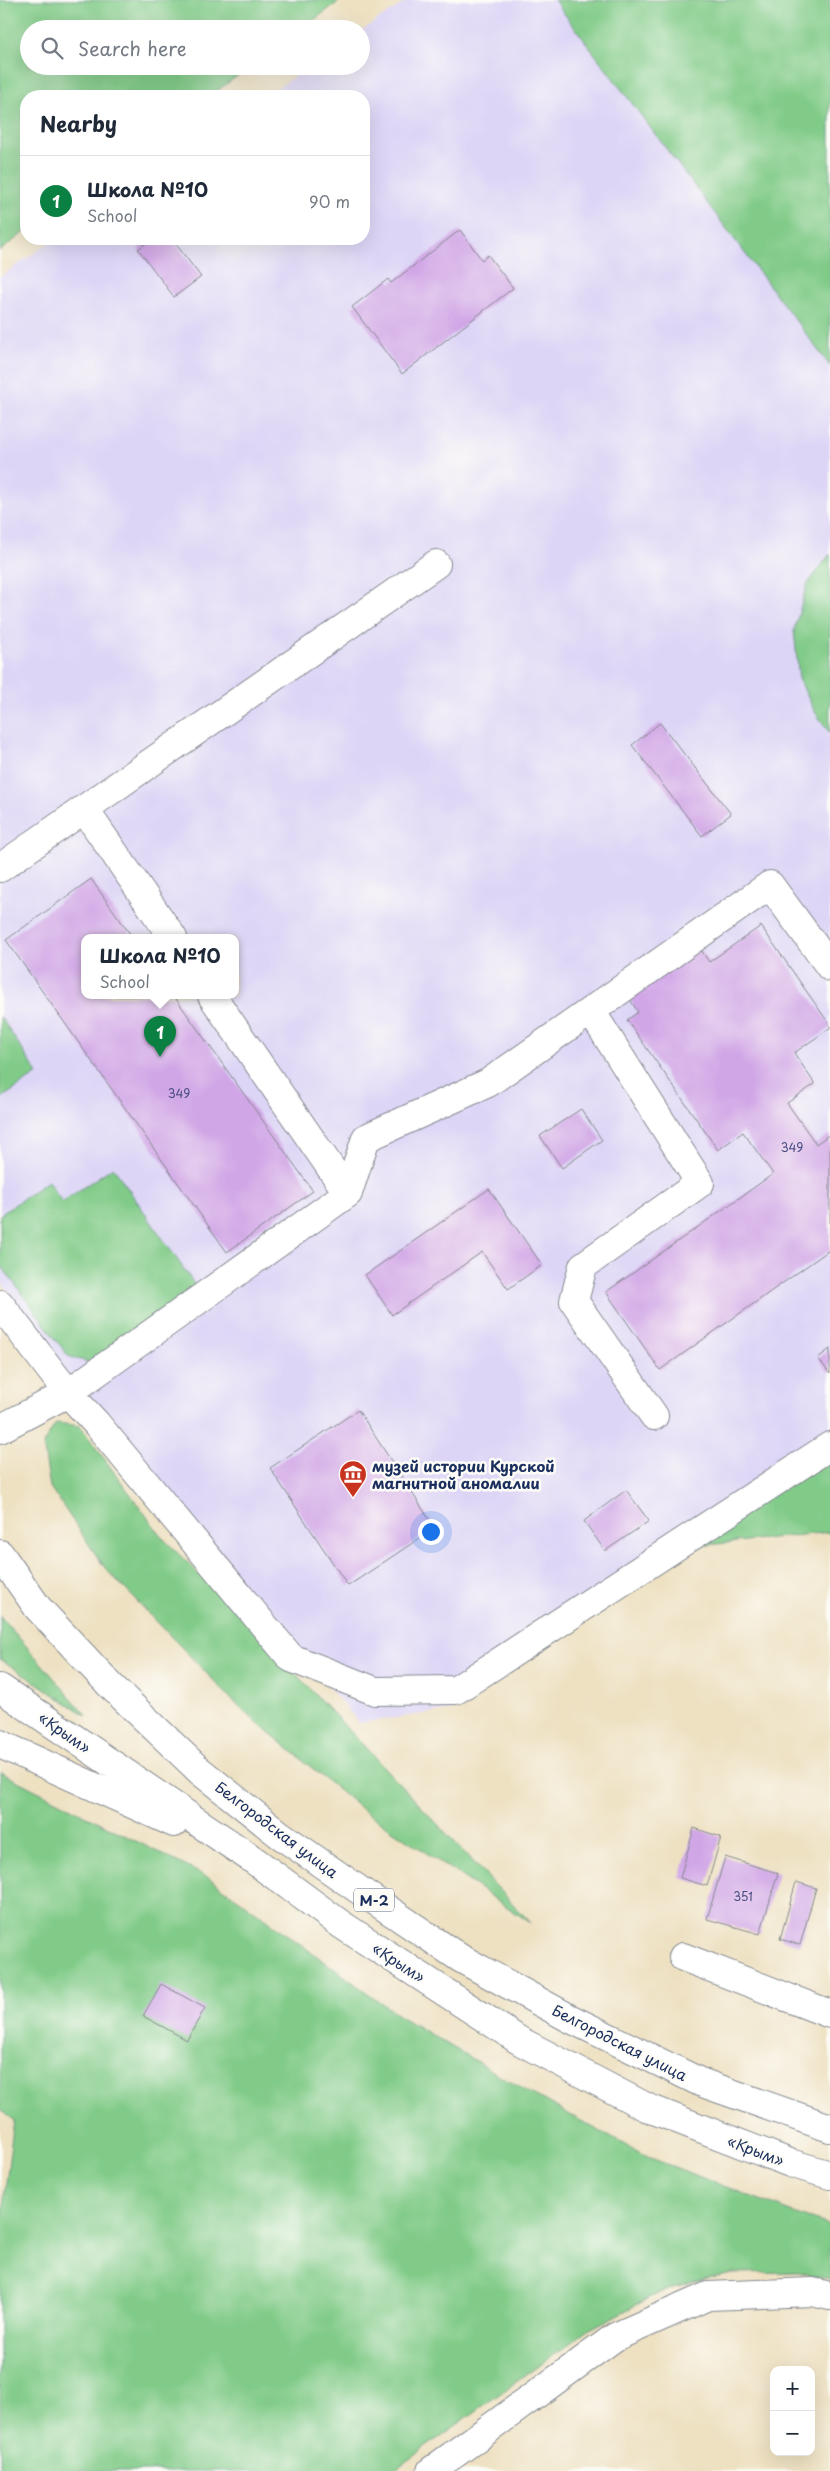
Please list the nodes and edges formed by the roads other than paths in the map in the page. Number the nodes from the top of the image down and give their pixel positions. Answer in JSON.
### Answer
{"nodes":[{"id":1,"x":436,"y":564,"type":"dead end"},
{"id":2,"x":84,"y":809,"type":"junction"},
{"id":3,"x":0,"y":868,"type":"edge"},
{"id":4,"x":170,"y":934,"type":"edge"},
{"id":5,"x":830,"y":967,"type":"edge"},
{"id":6,"x":214,"y":999,"type":"edge"},
{"id":7,"x":590,"y":1011,"type":"junction"},
{"id":8,"x":348,"y":1193,"type":"junction"},
{"id":9,"x":0,"y":1304,"type":"edge"},
{"id":10,"x":68,"y":1393,"type":"junction"},
{"id":11,"x":654,"y":1416,"type":"dead end"},
{"id":12,"x":0,"y":1428,"type":"edge"},
{"id":13,"x":830,"y":1446,"type":"edge"},
{"id":14,"x":0,"y":1554,"type":"edge"},
{"id":15,"x":0,"y":1688,"type":"edge"},
{"id":16,"x":0,"y":1744,"type":"edge"},
{"id":17,"x":255,"y":1861,"type":"junction"},
{"id":18,"x":683,"y":1957,"type":"dead end"},
{"id":19,"x":830,"y":2014,"type":"edge"},
{"id":20,"x":830,"y":2128,"type":"edge"},
{"id":21,"x":830,"y":2175,"type":"edge"},
{"id":22,"x":830,"y":2296,"type":"edge"},
{"id":23,"x":431,"y":2471,"type":"edge"}],
"edges":[{"from":1,"to":2,"type":"main road"},
{"from":2,"to":3,"type":"main road"},
{"from":2,"to":4,"type":"main road"},
{"from":5,"to":7,"type":"main road"},
{"from":6,"to":8,"type":"main road"},
{"from":7,"to":8,"type":"main road"},
{"from":7,"to":11,"type":"main road"},
{"from":8,"to":10,"type":"main road"},
{"from":9,"to":10,"type":"main road"},
{"from":10,"to":12,"type":"main road"},
{"from":10,"to":13,"type":"main road"},
{"from":14,"to":20,"type":"main road","name":"Белгородская улица","number":"М-2"},
{"from":15,"to":17,"type":"main road","name":"«Крым»","number":"М-2"},
{"from":16,"to":17,"type":"main road"},
{"from":17,"to":21,"type":"main road","name":"«Крым»","number":"М-2"},
{"from":18,"to":19,"type":"main road"},
{"from":22,"to":23,"type":"main road"}]}
